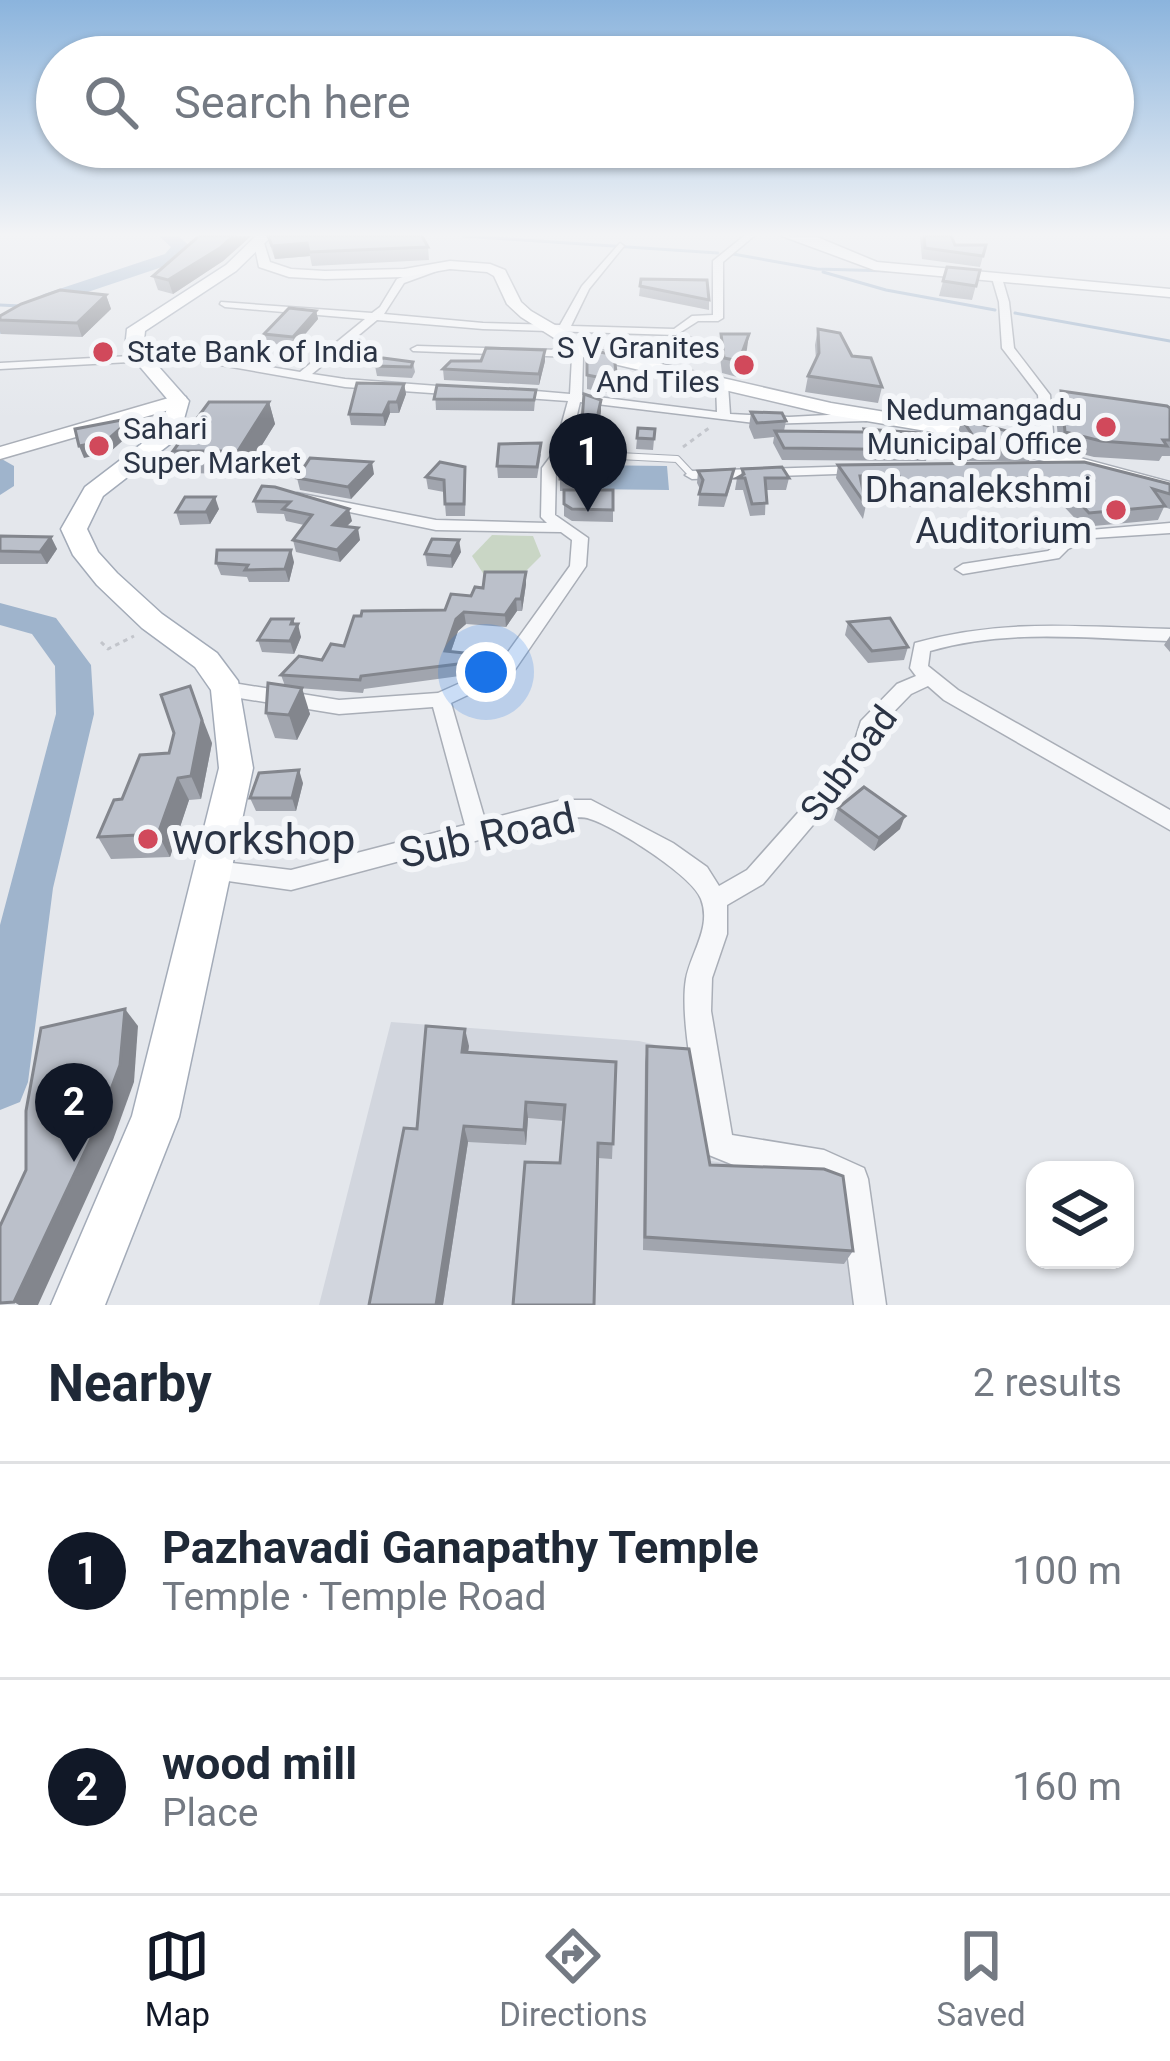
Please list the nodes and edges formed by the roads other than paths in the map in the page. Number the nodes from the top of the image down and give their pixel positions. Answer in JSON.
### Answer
{"nodes":[{"id":1,"x":185,"y":297,"type":"edge"},
{"id":2,"x":393,"y":297,"type":"edge"},
{"id":3,"x":512,"y":297,"type":"edge"},
{"id":4,"x":579,"y":297,"type":"edge"},
{"id":5,"x":718,"y":297,"type":"edge"},
{"id":6,"x":1003,"y":297,"type":"edge"},
{"id":7,"x":225,"y":304,"type":"dead end"},
{"id":8,"x":374,"y":317,"type":"junction"},
{"id":9,"x":557,"y":330,"type":"junction"},
{"id":10,"x":417,"y":349,"type":"dead end"},
{"id":11,"x":584,"y":354,"type":"junction"},
{"id":12,"x":141,"y":359,"type":"junction"},
{"id":13,"x":4,"y":366,"type":"edge"},
{"id":14,"x":302,"y":376,"type":"junction"},
{"id":15,"x":717,"y":384,"type":"junction"},
{"id":16,"x":472,"y":391,"type":"edge"},
{"id":17,"x":491,"y":392,"type":"edge"},
{"id":18,"x":576,"y":395,"type":"junction"},
{"id":19,"x":179,"y":400,"type":"junction"},
{"id":20,"x":721,"y":416,"type":"junction"},
{"id":21,"x":877,"y":416,"type":"junction"},
{"id":22,"x":0,"y":453,"type":"edge"},
{"id":23,"x":562,"y":453,"type":"junction"},
{"id":24,"x":1050,"y":454,"type":"junction"},
{"id":25,"x":1081,"y":462,"type":"junction"},
{"id":26,"x":1029,"y":469,"type":"edge"},
{"id":27,"x":879,"y":471,"type":"edge"},
{"id":28,"x":692,"y":475,"type":"joint"},
{"id":29,"x":1170,"y":489,"type":"edge"},
{"id":30,"x":289,"y":496,"type":"edge"},
{"id":31,"x":566,"y":528,"type":"junction"},
{"id":32,"x":1170,"y":528,"type":"edge"},
{"id":33,"x":963,"y":569,"type":"dead end"},
{"id":34,"x":1170,"y":635,"type":"edge"},
{"id":35,"x":917,"y":673,"type":"junction"},
{"id":36,"x":227,"y":689,"type":"junction"},
{"id":37,"x":442,"y":700,"type":"junction"},
{"id":38,"x":1170,"y":821,"type":"edge"},
{"id":39,"x":478,"y":832,"type":"junction"},
{"id":40,"x":214,"y":871,"type":"junction"},
{"id":41,"x":716,"y":900,"type":"junction"},
{"id":42,"x":78,"y":1305,"type":"edge"},
{"id":43,"x":870,"y":1305,"type":"edge"}],
"edges":[{"from":1,"to":12,"type":"main road"},
{"from":2,"to":8,"type":"street"},
{"from":3,"to":9,"type":"main road"},
{"from":4,"to":9,"type":"street"},
{"from":5,"to":9,"type":"street"},
{"from":6,"to":24,"type":"street"},
{"from":7,"to":8,"type":"street"},
{"from":8,"to":9,"type":"street"},
{"from":8,"to":14,"type":"street"},
{"from":9,"to":11,"type":"main road"},
{"from":10,"to":11,"type":"street"},
{"from":11,"to":15,"type":"main road"},
{"from":11,"to":18,"type":"street"},
{"from":12,"to":13,"type":"street"},
{"from":12,"to":14,"type":"street"},
{"from":12,"to":19,"type":"main road"},
{"from":14,"to":16,"type":"street"},
{"from":15,"to":20,"type":"street"},
{"from":15,"to":21,"type":"main road"},
{"from":17,"to":18,"type":"street"},
{"from":18,"to":20,"type":"street"},
{"from":18,"to":23,"type":"street"},
{"from":19,"to":22,"type":"main road"},
{"from":19,"to":36,"type":"main road"},
{"from":20,"to":21,"type":"street"},
{"from":21,"to":24,"type":"main road"},
{"from":23,"to":28,"type":"lane"},
{"from":23,"to":31,"type":"street"},
{"from":24,"to":25,"type":"main road"},
{"from":25,"to":26,"type":"street"},
{"from":25,"to":29,"type":"main road"},
{"from":27,"to":28,"type":"street"},
{"from":30,"to":31,"type":"street"},
{"from":31,"to":37,"type":"street"},
{"from":32,"to":33,"type":"street"},
{"from":34,"to":35,"type":"street"},
{"from":35,"to":38,"type":"street"},
{"from":35,"to":41,"type":"street","name":"Subroad"},
{"from":36,"to":37,"type":"street"},
{"from":36,"to":40,"type":"main road"},
{"from":37,"to":39,"type":"street"},
{"from":39,"to":40,"type":"street","name":"Sub Road"},
{"from":39,"to":41,"type":"street","name":"Sub Road"},
{"from":40,"to":42,"type":"main road"},
{"from":41,"to":43,"type":"street"}]}
